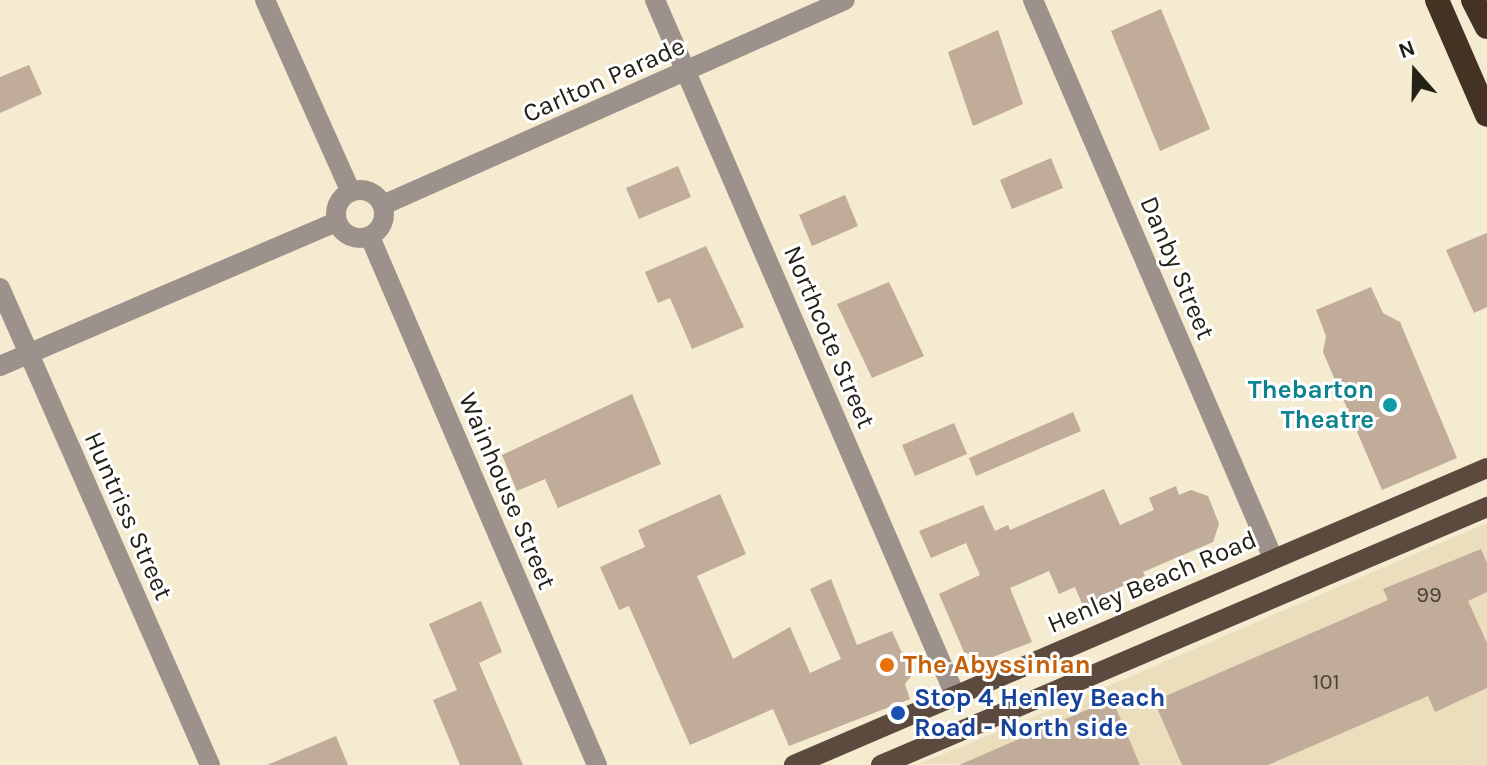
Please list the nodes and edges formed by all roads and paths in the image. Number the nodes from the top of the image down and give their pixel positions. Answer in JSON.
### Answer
{"nodes":[{"id":1,"x":265,"y":0,"type":"edge"},
{"id":2,"x":655,"y":0,"type":"edge"},
{"id":3,"x":845,"y":0,"type":"edge"},
{"id":4,"x":1033,"y":0,"type":"edge"},
{"id":5,"x":1437,"y":0,"type":"edge"},
{"id":6,"x":1473,"y":0,"type":"edge"},
{"id":7,"x":1487,"y":27,"type":"edge"},
{"id":8,"x":687,"y":73,"type":"junction"},
{"id":9,"x":1487,"y":115,"type":"edge"},
{"id":10,"x":351,"y":192,"type":"junction"},
{"id":11,"x":383,"y":205,"type":"junction"},
{"id":12,"x":336,"y":222,"type":"junction"},
{"id":13,"x":370,"y":237,"type":"junction"},
{"id":14,"x":0,"y":288,"type":"edge"},
{"id":15,"x":28,"y":355,"type":"junction"},
{"id":16,"x":0,"y":366,"type":"edge"},
{"id":17,"x":1485,"y":468,"type":"edge"},
{"id":18,"x":1487,"y":507,"type":"edge"},
{"id":19,"x":1273,"y":558,"type":"junction"},
{"id":20,"x":955,"y":695,"type":"junction"},
{"id":21,"x":818,"y":760,"type":"edge"},
{"id":22,"x":210,"y":765,"type":"edge"},
{"id":23,"x":597,"y":765,"type":"edge"},
{"id":24,"x":794,"y":765,"type":"edge"},
{"id":25,"x":881,"y":765,"type":"edge"}],
"edges":[{"from":1,"to":10,"type":"street"},
{"from":2,"to":8,"type":"street","name":"Northcote Street"},
{"from":3,"to":8,"type":"street","name":"Carlton Parade"},
{"from":4,"to":19,"type":"street","name":"Danby Street"},
{"from":5,"to":9,"type":"highway"},
{"from":6,"to":7,"type":"highway"},
{"from":8,"to":11,"type":"street","name":"Carlton Parade"},
{"from":8,"to":20,"type":"street","name":"Northcote Street"},
{"from":10,"to":11,"type":"street"},
{"from":10,"to":12,"type":"street"},
{"from":11,"to":13,"type":"street"},
{"from":12,"to":13,"type":"street"},
{"from":12,"to":15,"type":"street"},
{"from":13,"to":23,"type":"street","name":"Wainhouse Street"},
{"from":14,"to":15,"type":"street","name":"Huntriss Street"},
{"from":15,"to":16,"type":"street"},
{"from":15,"to":22,"type":"street","name":"Huntriss Street"},
{"from":17,"to":19,"type":"main road","name":"Henley Beach Road"},
{"from":18,"to":25,"type":"main road"},
{"from":19,"to":20,"type":"main road","name":"Henley Beach Road"},
{"from":20,"to":21,"type":"main road","name":"Henley Beach Road"},
{"from":21,"to":24,"type":"main road","name":"Henley Beach Road"}]}
